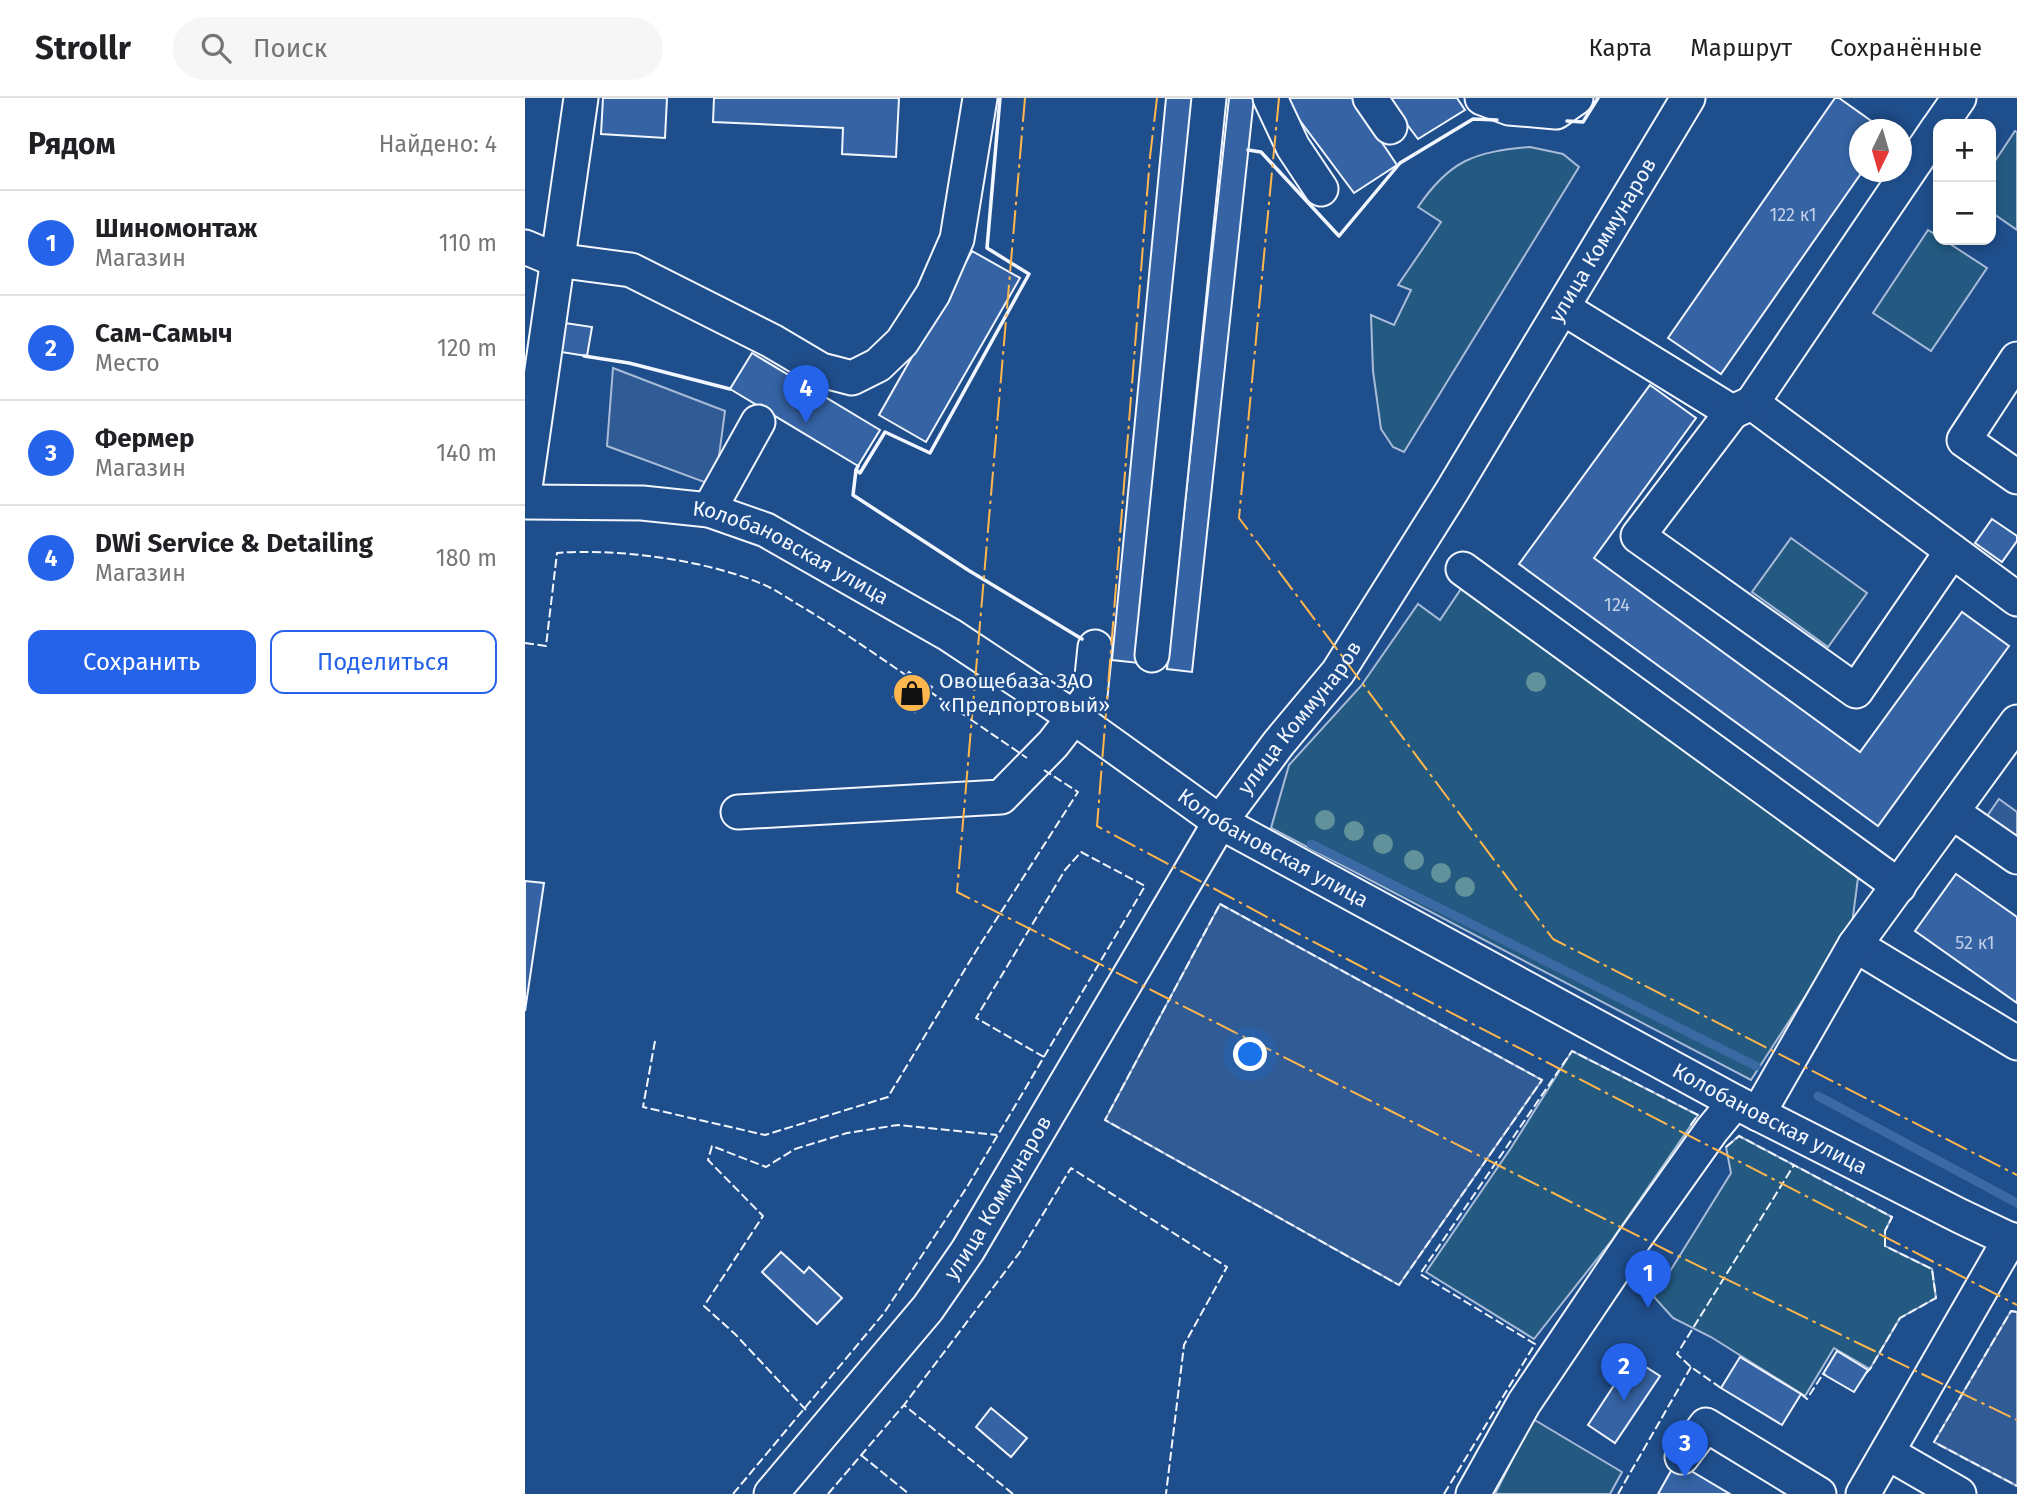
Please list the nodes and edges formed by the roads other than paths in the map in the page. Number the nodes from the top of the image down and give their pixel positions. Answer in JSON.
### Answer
{"nodes":[{"id":1,"x":581,"y":98,"type":"edge"},
{"id":2,"x":980,"y":98,"type":"edge"},
{"id":3,"x":1209,"y":98,"type":"edge"},
{"id":4,"x":1270,"y":98,"type":"edge"},
{"id":5,"x":1370,"y":98,"type":"edge"},
{"id":6,"x":1482,"y":98,"type":"edge"},
{"id":7,"x":1576,"y":98,"type":"edge"},
{"id":8,"x":1688,"y":98,"type":"edge"},
{"id":9,"x":1959,"y":98,"type":"edge"},
{"id":10,"x":1945,"y":119,"type":"edge"},
{"id":11,"x":1390,"y":127,"type":"dead end"},
{"id":12,"x":1933,"y":136,"type":"edge"},
{"id":13,"x":1321,"y":189,"type":"dead end"},
{"id":14,"x":525,"y":247,"type":"edge"},
{"id":15,"x":557,"y":260,"type":"junction"},
{"id":16,"x":1563,"y":308,"type":"junction"},
{"id":17,"x":2017,"y":359,"type":"edge"},
{"id":18,"x":532,"y":386,"type":"edge"},
{"id":19,"x":1742,"y":408,"type":"junction"},
{"id":20,"x":758,"y":422,"type":"dead end"},
{"id":21,"x":2017,"y":477,"type":"edge"},
{"id":22,"x":525,"y":488,"type":"edge"},
{"id":23,"x":525,"y":502,"type":"edge"},
{"id":24,"x":709,"y":510,"type":"junction"},
{"id":25,"x":1952,"y":551,"type":"junction"},
{"id":26,"x":1463,"y":569,"type":"dead end"},
{"id":27,"x":2017,"y":599,"type":"edge"},
{"id":28,"x":1095,"y":647,"type":"dead end"},
{"id":29,"x":1152,"y":655,"type":"dead end"},
{"id":30,"x":1075,"y":718,"type":"junction"},
{"id":31,"x":2017,"y":722,"type":"edge"},
{"id":32,"x":738,"y":812,"type":"dead end"},
{"id":33,"x":1952,"y":812,"type":"junction"},
{"id":34,"x":1220,"y":822,"type":"junction"},
{"id":35,"x":2017,"y":857,"type":"edge"},
{"id":36,"x":1899,"y":886,"type":"junction"},
{"id":37,"x":1855,"y":945,"type":"junction"},
{"id":38,"x":2017,"y":1043,"type":"edge"},
{"id":39,"x":1747,"y":1108,"type":"junction"},
{"id":40,"x":2013,"y":1241,"type":"edge"},
{"id":41,"x":1888,"y":1453,"type":"junction"},
{"id":42,"x":1682,"y":1457,"type":"dead end"},
{"id":43,"x":1940,"y":1490,"type":"edge"},
{"id":44,"x":778,"y":1492,"type":"edge"},
{"id":45,"x":1473,"y":1494,"type":"edge"},
{"id":46,"x":1819,"y":1494,"type":"edge"},
{"id":47,"x":1863,"y":1494,"type":"edge"}],
"edges":[{"from":1,"to":15,"type":"street"},
{"from":2,"to":15,"type":"street"},
{"from":3,"to":29,"type":"street"},
{"from":4,"to":13,"type":"street"},
{"from":5,"to":11,"type":"street"},
{"from":6,"to":7,"type":"street"},
{"from":8,"to":16,"type":"street","name":"улица Коммунаров"},
{"from":9,"to":10,"type":"street"},
{"from":12,"to":19,"type":"street"},
{"from":14,"to":15,"type":"street"},
{"from":15,"to":18,"type":"street"},
{"from":16,"to":19,"type":"street"},
{"from":16,"to":34,"type":"street","name":"улица Коммунаров"},
{"from":17,"to":21,"type":"street"},
{"from":18,"to":22,"type":"street"},
{"from":19,"to":25,"type":"street"},
{"from":19,"to":25,"type":"street"},
{"from":20,"to":24,"type":"street"},
{"from":23,"to":24,"type":"street","name":"Колобановская улица"},
{"from":24,"to":30,"type":"street","name":"Колобановская улица"},
{"from":25,"to":27,"type":"street"},
{"from":26,"to":36,"type":"street"},
{"from":28,"to":30,"type":"street"},
{"from":30,"to":32,"type":"street"},
{"from":30,"to":34,"type":"street","name":"Колобановская улица"},
{"from":31,"to":33,"type":"street"},
{"from":33,"to":35,"type":"street"},
{"from":33,"to":36,"type":"street"},
{"from":34,"to":39,"type":"street","name":"Колобановская улица"},
{"from":34,"to":44,"type":"street","name":"улица Коммунаров"},
{"from":36,"to":37,"type":"street"},
{"from":37,"to":38,"type":"street"},
{"from":37,"to":39,"type":"street"},
{"from":39,"to":40,"type":"street","name":"Колобановская улица"},
{"from":39,"to":45,"type":"street"},
{"from":40,"to":41,"type":"street"},
{"from":41,"to":43,"type":"street"},
{"from":41,"to":47,"type":"street"},
{"from":42,"to":46,"type":"street"}]}
